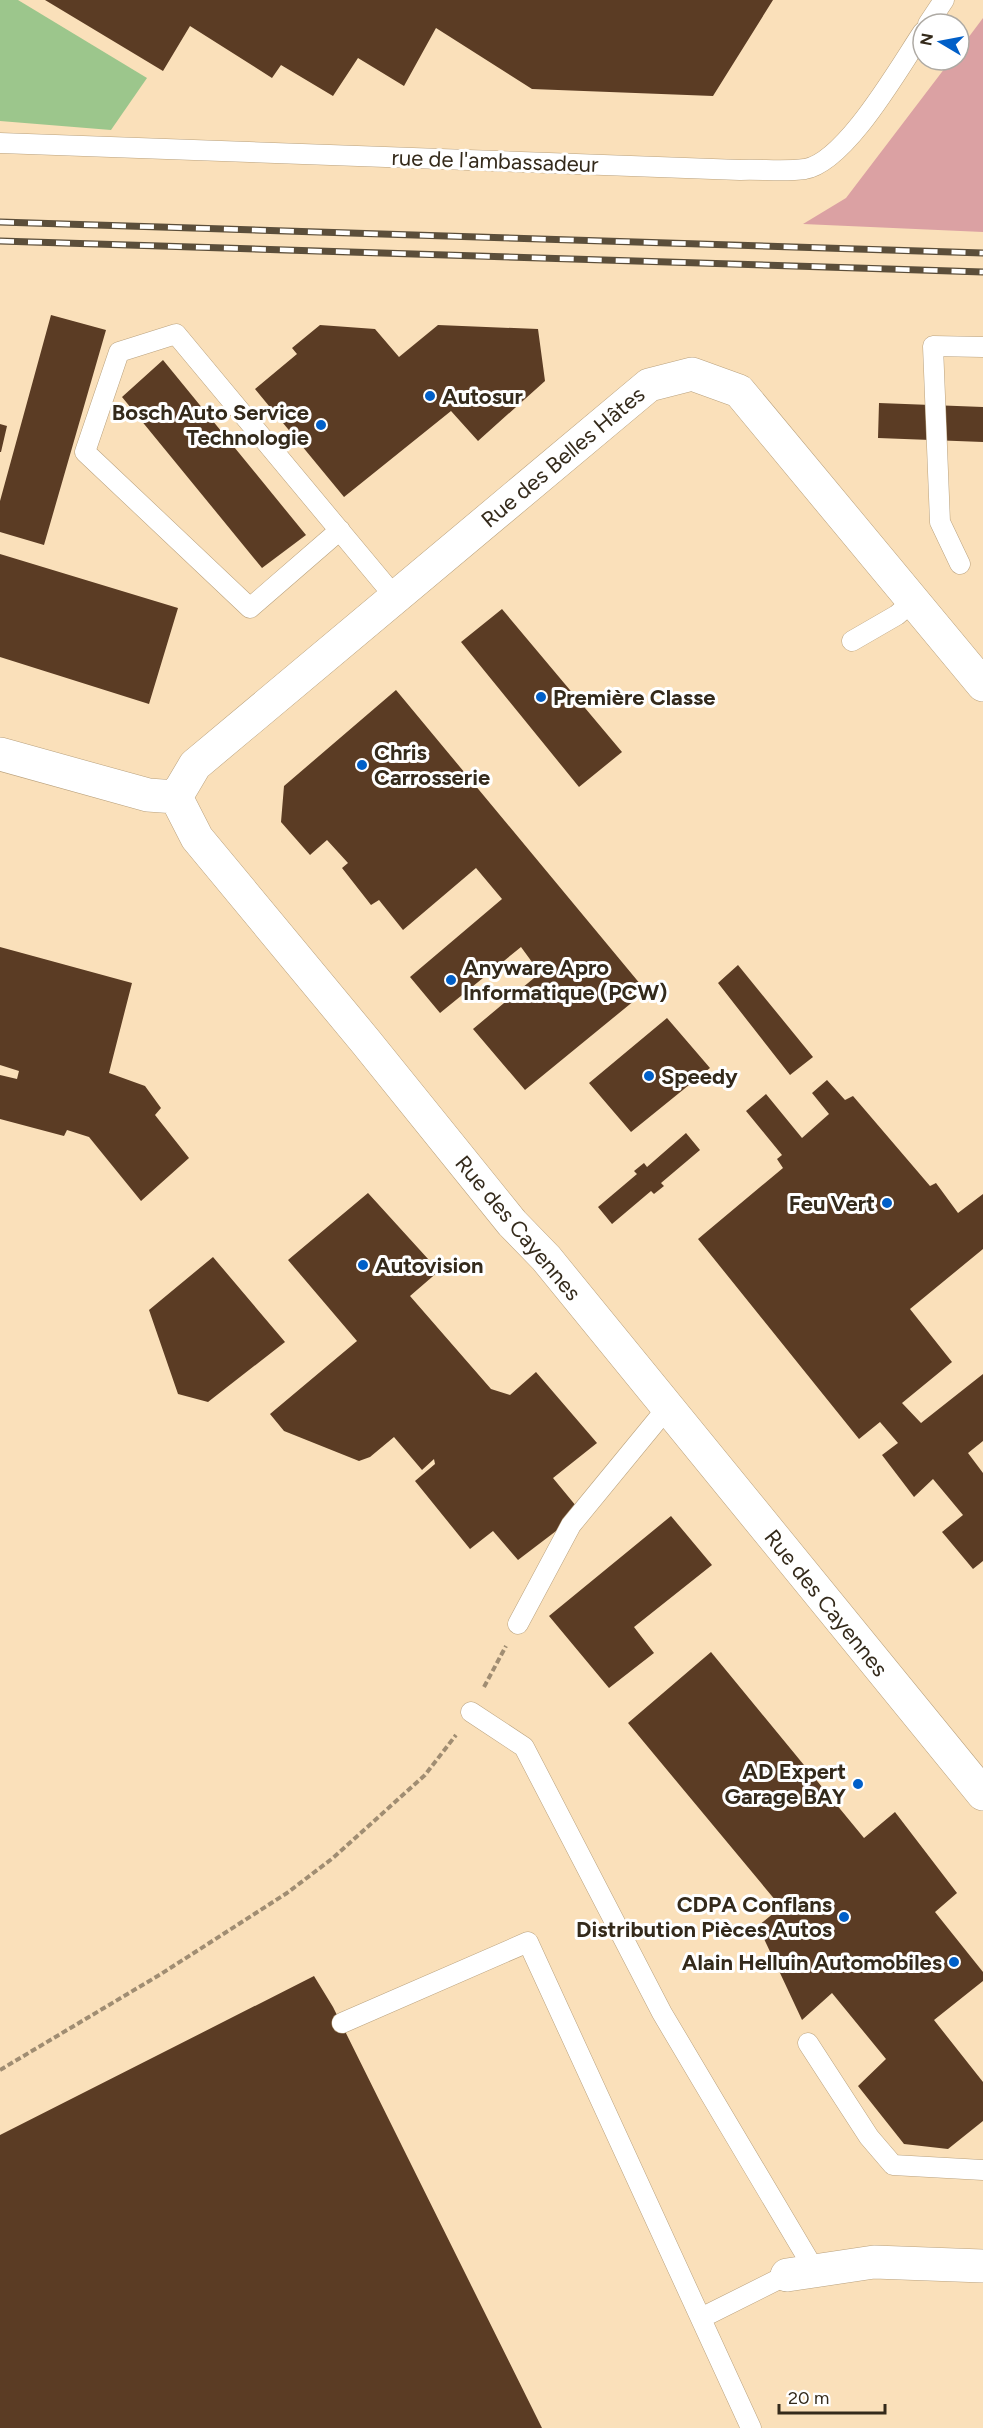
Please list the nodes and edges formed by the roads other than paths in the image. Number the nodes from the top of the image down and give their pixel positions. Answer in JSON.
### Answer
{"nodes":[{"id":1,"x":911,"y":50,"type":"edge"},
{"id":2,"x":0,"y":143,"type":"edge"},
{"id":3,"x":983,"y":347,"type":"edge"},
{"id":4,"x":340,"y":530,"type":"junction"},
{"id":5,"x":960,"y":564,"type":"dead end"},
{"id":6,"x":395,"y":597,"type":"junction"},
{"id":7,"x":913,"y":601,"type":"junction"},
{"id":8,"x":852,"y":641,"type":"dead end"},
{"id":9,"x":983,"y":685,"type":"edge"},
{"id":10,"x":0,"y":754,"type":"edge"},
{"id":11,"x":176,"y":797,"type":"junction"},
{"id":12,"x":667,"y":1408,"type":"junction"},
{"id":13,"x":518,"y":1623,"type":"road end"},
{"id":14,"x":471,"y":1712,"type":"road end"},
{"id":15,"x":983,"y":1794,"type":"edge"},
{"id":16,"x":342,"y":2023,"type":"dead end"},
{"id":17,"x":808,"y":2043,"type":"dead end"},
{"id":18,"x":983,"y":2170,"type":"edge"},
{"id":19,"x":983,"y":2266,"type":"edge"},
{"id":20,"x":801,"y":2272,"type":"junction"},
{"id":21,"x":701,"y":2318,"type":"junction"},
{"id":22,"x":751,"y":2428,"type":"edge"}],
"edges":[{"from":1,"to":2,"type":"lane","name":"rue de l'ambassadeur"},
{"from":3,"to":5,"type":"lane"},
{"from":4,"to":4,"type":"lane"},
{"from":4,"to":6,"type":"lane"},
{"from":6,"to":7,"type":"street","name":"Rue des Belles Hâtes"},
{"from":6,"to":11,"type":"street","name":"Rue des Belles Hâtes"},
{"from":7,"to":8,"type":"lane"},
{"from":7,"to":9,"type":"street","name":"Rue des Belles Hâtes"},
{"from":10,"to":11,"type":"street"},
{"from":11,"to":12,"type":"street","name":"Rue des Cayennes"},
{"from":12,"to":13,"type":"lane"},
{"from":12,"to":15,"type":"street","name":"Rue des Cayennes"},
{"from":14,"to":20,"type":"lane"},
{"from":16,"to":21,"type":"lane"},
{"from":17,"to":18,"type":"lane"},
{"from":19,"to":20,"type":"street"},
{"from":20,"to":21,"type":"lane"},
{"from":21,"to":22,"type":"lane"}]}
